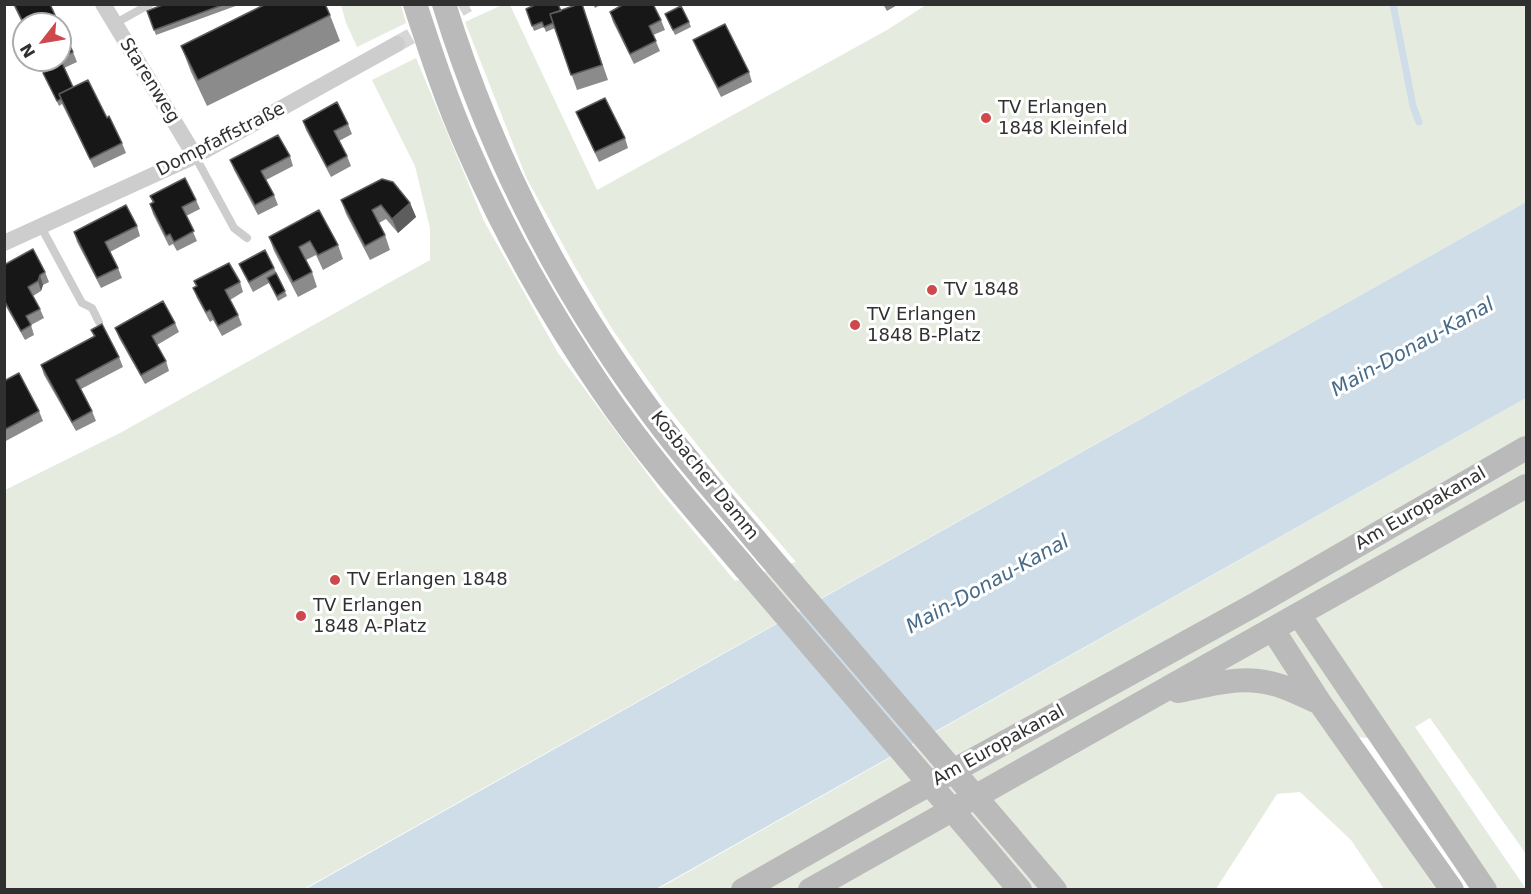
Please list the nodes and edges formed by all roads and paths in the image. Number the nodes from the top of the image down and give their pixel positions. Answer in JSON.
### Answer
{"nodes":[{"id":1,"x":103,"y":4,"type":"edge"},
{"id":2,"x":150,"y":4,"type":"edge"},
{"id":3,"x":415,"y":4,"type":"edge"},
{"id":4,"x":444,"y":4,"type":"edge"},
{"id":5,"x":114,"y":24,"type":"junction"},
{"id":6,"x":397,"y":44,"type":"tunnel mouth"},
{"id":7,"x":195,"y":156,"type":"junction"},
{"id":8,"x":41,"y":227,"type":"junction"},
{"id":9,"x":247,"y":238,"type":"dead end"},
{"id":10,"x":4,"y":243,"type":"edge"},
{"id":11,"x":99,"y":322,"type":"dead end"},
{"id":12,"x":1527,"y":448,"type":"edge"},
{"id":13,"x":1527,"y":486,"type":"edge"},
{"id":14,"x":1278,"y":609,"type":"junction"},
{"id":15,"x":1155,"y":696,"type":"junction"},
{"id":16,"x":1320,"y":703,"type":"junction"},
{"id":17,"x":743,"y":890,"type":"edge"},
{"id":18,"x":810,"y":890,"type":"edge"},
{"id":19,"x":1020,"y":890,"type":"edge"},
{"id":20,"x":1055,"y":890,"type":"edge"},
{"id":21,"x":1452,"y":890,"type":"edge"},
{"id":22,"x":1485,"y":890,"type":"edge"}],
"edges":[{"from":1,"to":5,"type":"street","name":"Starenweg"},
{"from":2,"to":5,"type":"lane"},
{"from":3,"to":19,"type":"street","name":"Kosbacher Damm","bridge":true},
{"from":4,"to":20,"type":"street","name":"Kosbacher Damm","bridge":true},
{"from":5,"to":7,"type":"street","name":"Starenweg"},
{"from":6,"to":7,"type":"street","name":"Dompfaffstraße"},
{"from":7,"to":8,"type":"street","name":"Dompfaffstraße"},
{"from":7,"to":9,"type":"lane"},
{"from":8,"to":10,"type":"street","name":"Dompfaffstraße"},
{"from":8,"to":11,"type":"lane"},
{"from":12,"to":14,"type":"street","name":"Am Europakanal"},
{"from":13,"to":14,"type":"street","name":"Am Europakanal"},
{"from":14,"to":15,"type":"street","name":"Am Europakanal"},
{"from":14,"to":16,"type":"street"},
{"from":14,"to":17,"type":"street","name":"Am Europakanal"},
{"from":14,"to":22,"type":"street"},
{"from":15,"to":16,"type":"street"},
{"from":15,"to":18,"type":"street","name":"Am Europakanal"},
{"from":16,"to":21,"type":"street"}]}
